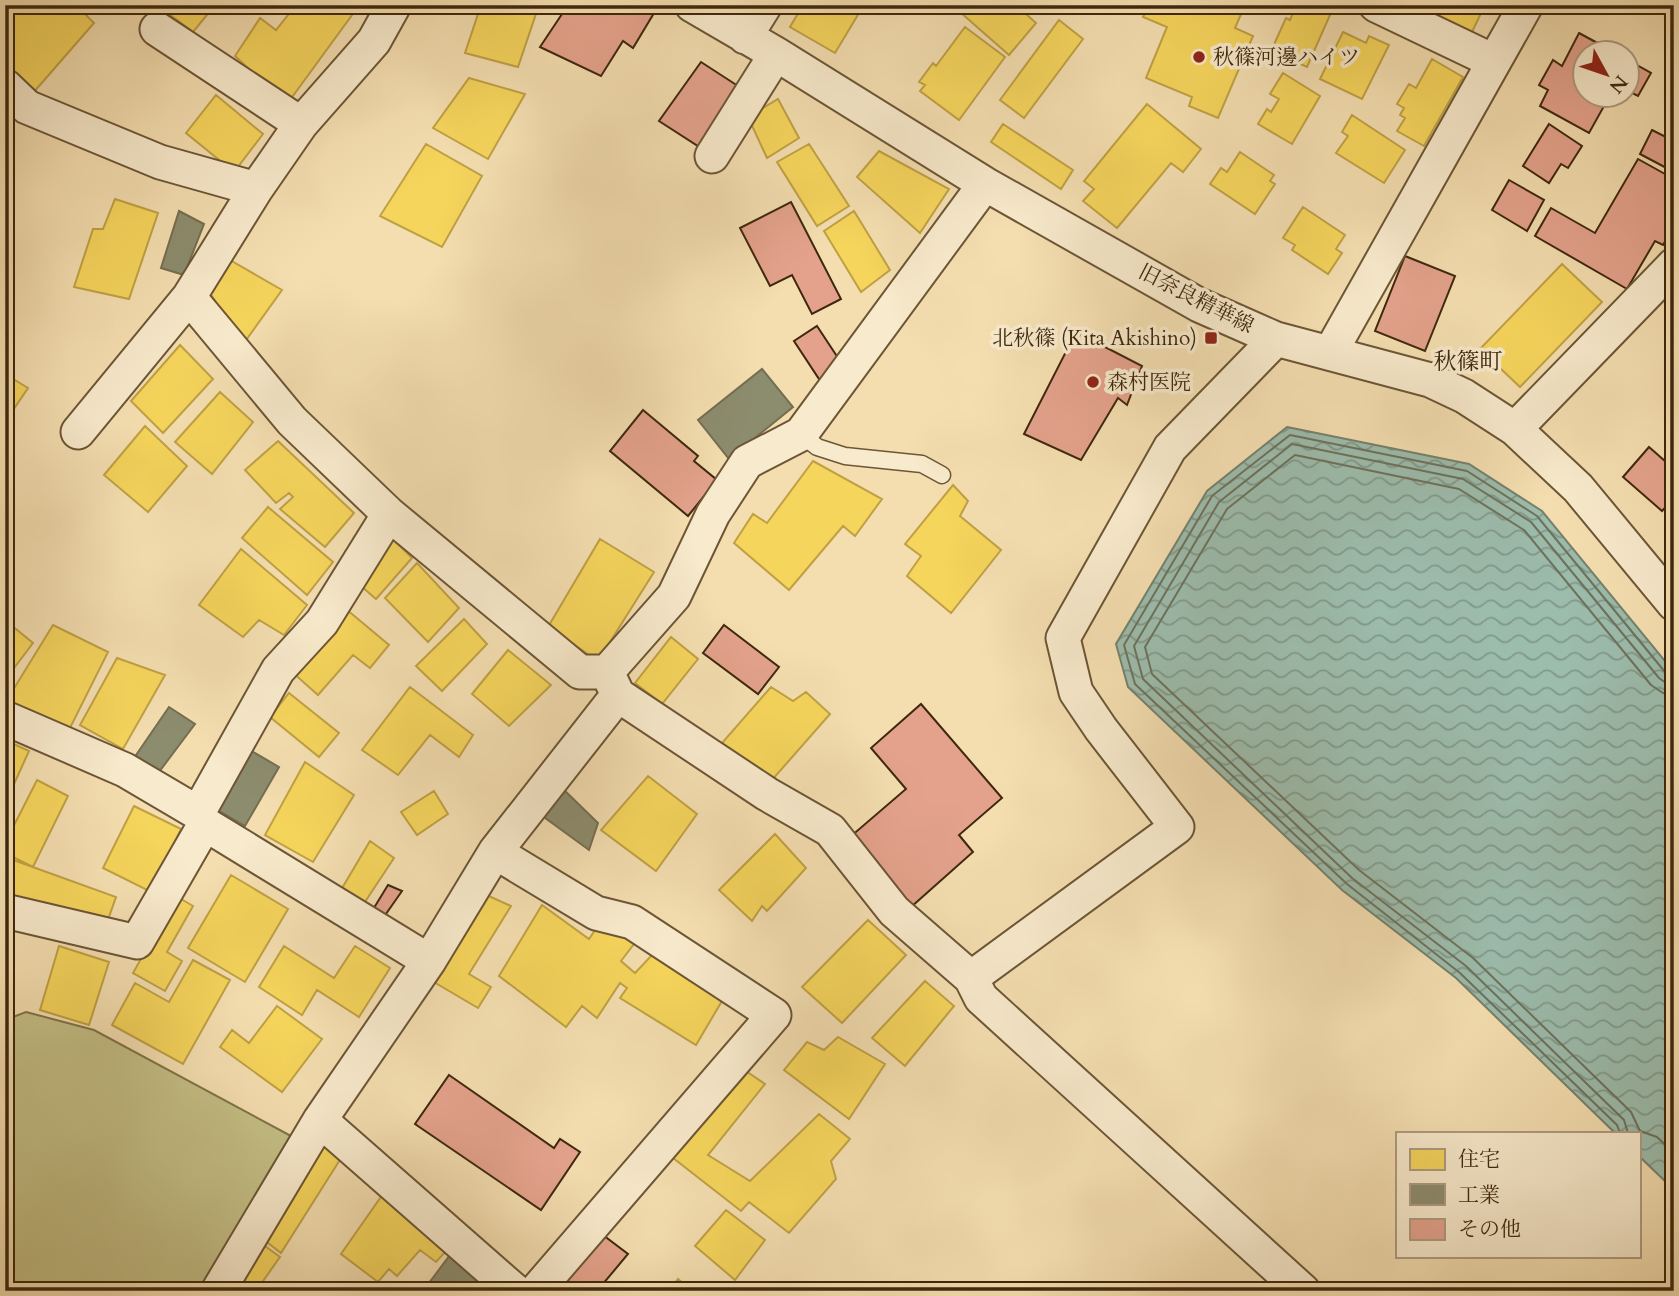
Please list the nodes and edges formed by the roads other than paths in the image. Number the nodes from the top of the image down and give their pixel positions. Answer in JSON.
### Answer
{"nodes":[{"id":1,"x":394,"y":5,"type":"edge"},
{"id":2,"x":692,"y":5,"type":"edge"},
{"id":3,"x":765,"y":5,"type":"edge"},
{"id":4,"x":1376,"y":5,"type":"edge"},
{"id":5,"x":1526,"y":5,"type":"edge"},
{"id":6,"x":157,"y":29,"type":"dead end"},
{"id":7,"x":745,"y":37,"type":"junction"},
{"id":8,"x":776,"y":54,"type":"junction"},
{"id":9,"x":1493,"y":61,"type":"junction"},
{"id":10,"x":5,"y":86,"type":"edge"},
{"id":11,"x":302,"y":124,"type":"junction"},
{"id":12,"x":712,"y":156,"type":"dead end"},
{"id":13,"x":985,"y":184,"type":"junction"},
{"id":14,"x":256,"y":189,"type":"junction"},
{"id":15,"x":1674,"y":265,"type":"edge"},
{"id":16,"x":189,"y":297,"type":"junction"},
{"id":17,"x":1276,"y":339,"type":"junction"},
{"id":18,"x":1331,"y":353,"type":"junction"},
{"id":19,"x":1514,"y":429,"type":"junction"},
{"id":20,"x":78,"y":432,"type":"dead end"},
{"id":21,"x":802,"y":434,"type":"junction"},
{"id":22,"x":942,"y":475,"type":"dead end"},
{"id":23,"x":389,"y":514,"type":"junction"},
{"id":24,"x":1674,"y":604,"type":"edge"},
{"id":25,"x":612,"y":684,"type":"junction"},
{"id":26,"x":5,"y":718,"type":"edge"},
{"id":27,"x":202,"y":818,"type":"junction"},
{"id":28,"x":495,"y":852,"type":"junction"},
{"id":29,"x":5,"y":911,"type":"edge"},
{"id":30,"x":429,"y":961,"type":"junction"},
{"id":31,"x":971,"y":978,"type":"junction"},
{"id":32,"x":320,"y":1120,"type":"junction"},
{"id":33,"x":218,"y":1291,"type":"edge"},
{"id":34,"x":515,"y":1291,"type":"edge"},
{"id":35,"x":536,"y":1291,"type":"edge"},
{"id":36,"x":1303,"y":1291,"type":"edge"}],
"edges":[{"from":1,"to":11,"type":"street"},
{"from":2,"to":7,"type":"street","name":"旧奈良精華線"},
{"from":3,"to":7,"type":"street"},
{"from":4,"to":9,"type":"street"},
{"from":5,"to":9,"type":"street"},
{"from":6,"to":11,"type":"street"},
{"from":7,"to":8,"type":"street","name":"旧奈良精華線"},
{"from":8,"to":12,"type":"street"},
{"from":8,"to":13,"type":"street","name":"旧奈良精華線"},
{"from":9,"to":18,"type":"street"},
{"from":10,"to":14,"type":"street"},
{"from":11,"to":14,"type":"street"},
{"from":13,"to":17,"type":"street","name":"旧奈良精華線"},
{"from":13,"to":21,"type":"street"},
{"from":14,"to":16,"type":"street"},
{"from":15,"to":19,"type":"street"},
{"from":16,"to":20,"type":"street"},
{"from":16,"to":23,"type":"street"},
{"from":17,"to":18,"type":"street","name":"旧奈良精華線"},
{"from":17,"to":31,"type":"street"},
{"from":18,"to":19,"type":"street","name":"旧奈良精華線"},
{"from":19,"to":24,"type":"street","name":"旧奈良精華線"},
{"from":21,"to":22,"type":"lane"},
{"from":21,"to":25,"type":"street"},
{"from":23,"to":25,"type":"street"},
{"from":23,"to":27,"type":"street"},
{"from":25,"to":28,"type":"street"},
{"from":25,"to":31,"type":"street"},
{"from":26,"to":27,"type":"street"},
{"from":27,"to":29,"type":"street"},
{"from":27,"to":30,"type":"street"},
{"from":28,"to":30,"type":"street"},
{"from":28,"to":35,"type":"street"},
{"from":30,"to":32,"type":"street"},
{"from":31,"to":36,"type":"street"},
{"from":32,"to":33,"type":"street"},
{"from":32,"to":34,"type":"street"}]}
